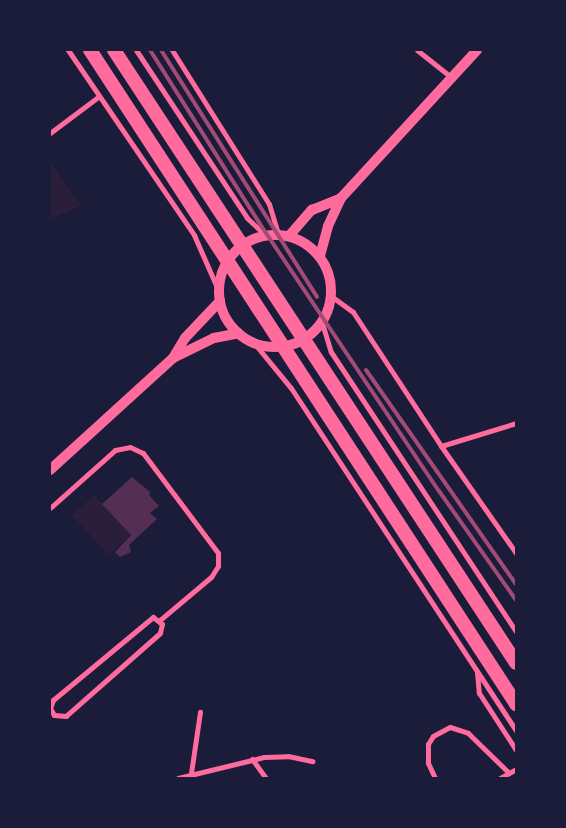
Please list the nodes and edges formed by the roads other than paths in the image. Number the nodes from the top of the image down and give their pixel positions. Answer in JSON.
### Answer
{"nodes":[{"id":1,"x":68,"y":50,"type":"edge"},
{"id":2,"x":90,"y":50,"type":"edge"},
{"id":3,"x":114,"y":50,"type":"edge"},
{"id":4,"x":136,"y":50,"type":"edge"},
{"id":5,"x":172,"y":50,"type":"edge"},
{"id":6,"x":417,"y":50,"type":"edge"},
{"id":7,"x":477,"y":50,"type":"edge"},
{"id":8,"x":451,"y":77,"type":"junction"},
{"id":9,"x":98,"y":97,"type":"junction"},
{"id":10,"x":50,"y":133,"type":"edge"},
{"id":11,"x":341,"y":198,"type":"junction"},
{"id":12,"x":278,"y":234,"type":"junction"},
{"id":13,"x":264,"y":235,"type":"junction"},
{"id":14,"x":289,"y":236,"type":"junction"},
{"id":15,"x":320,"y":256,"type":"junction"},
{"id":16,"x":220,"y":296,"type":"junction"},
{"id":17,"x":331,"y":296,"type":"junction"},
{"id":18,"x":322,"y":322,"type":"junction"},
{"id":19,"x":239,"y":333,"type":"junction"},
{"id":20,"x":254,"y":343,"type":"junction"},
{"id":21,"x":173,"y":358,"type":"junction"},
{"id":22,"x":516,"y":423,"type":"edge"},
{"id":23,"x":441,"y":446,"type":"junction"},
{"id":24,"x":50,"y":470,"type":"edge"},
{"id":25,"x":50,"y":508,"type":"edge"},
{"id":26,"x":516,"y":553,"type":"edge"},
{"id":27,"x":160,"y":620,"type":"junction"},
{"id":28,"x":516,"y":631,"type":"edge"},
{"id":29,"x":516,"y":663,"type":"edge"},
{"id":30,"x":477,"y":672,"type":"junction"},
{"id":31,"x":516,"y":704,"type":"edge"},
{"id":32,"x":50,"y":708,"type":"edge"},
{"id":33,"x":200,"y":712,"type":"dead end"},
{"id":34,"x":52,"y":717,"type":"edge"},
{"id":35,"x":516,"y":731,"type":"edge"},
{"id":36,"x":516,"y":750,"type":"edge"},
{"id":37,"x":252,"y":760,"type":"junction"},
{"id":38,"x":312,"y":761,"type":"dead end"},
{"id":39,"x":516,"y":769,"type":"edge"},
{"id":40,"x":191,"y":773,"type":"junction"},
{"id":41,"x":509,"y":773,"type":"junction"},
{"id":42,"x":178,"y":778,"type":"edge"},
{"id":43,"x":266,"y":778,"type":"edge"},
{"id":44,"x":435,"y":778,"type":"edge"},
{"id":45,"x":500,"y":778,"type":"edge"}],
"edges":[{"from":1,"to":9,"type":"street"},
{"from":2,"to":31,"type":"highway"},
{"from":3,"to":29,"type":"highway"},
{"from":4,"to":13,"type":"street"},
{"from":5,"to":12,"type":"street"},
{"from":6,"to":8,"type":"street"},
{"from":7,"to":8,"type":"main road"},
{"from":8,"to":11,"type":"main road"},
{"from":9,"to":10,"type":"street"},
{"from":9,"to":16,"type":"street"},
{"from":11,"to":14,"type":"main road"},
{"from":11,"to":15,"type":"main road"},
{"from":12,"to":13,"type":"main road"},
{"from":12,"to":14,"type":"main road"},
{"from":13,"to":16,"type":"main road"},
{"from":14,"to":15,"type":"main road"},
{"from":15,"to":17,"type":"main road"},
{"from":16,"to":19,"type":"main road"},
{"from":16,"to":21,"type":"main road"},
{"from":17,"to":18,"type":"main road"},
{"from":17,"to":23,"type":"street"},
{"from":18,"to":20,"type":"main road"},
{"from":18,"to":28,"type":"street"},
{"from":19,"to":20,"type":"main road"},
{"from":19,"to":21,"type":"main road"},
{"from":20,"to":30,"type":"street"},
{"from":21,"to":24,"type":"main road"},
{"from":22,"to":23,"type":"street"},
{"from":23,"to":26,"type":"street"},
{"from":25,"to":27,"type":"street"},
{"from":27,"to":32,"type":"street"},
{"from":27,"to":34,"type":"street"},
{"from":30,"to":35,"type":"street"},
{"from":30,"to":36,"type":"street"},
{"from":32,"to":34,"type":"street"},
{"from":33,"to":40,"type":"street"},
{"from":37,"to":38,"type":"street"},
{"from":37,"to":40,"type":"street"},
{"from":37,"to":43,"type":"street"},
{"from":39,"to":41,"type":"street"},
{"from":40,"to":42,"type":"street"},
{"from":41,"to":44,"type":"street"},
{"from":41,"to":45,"type":"street"}]}
